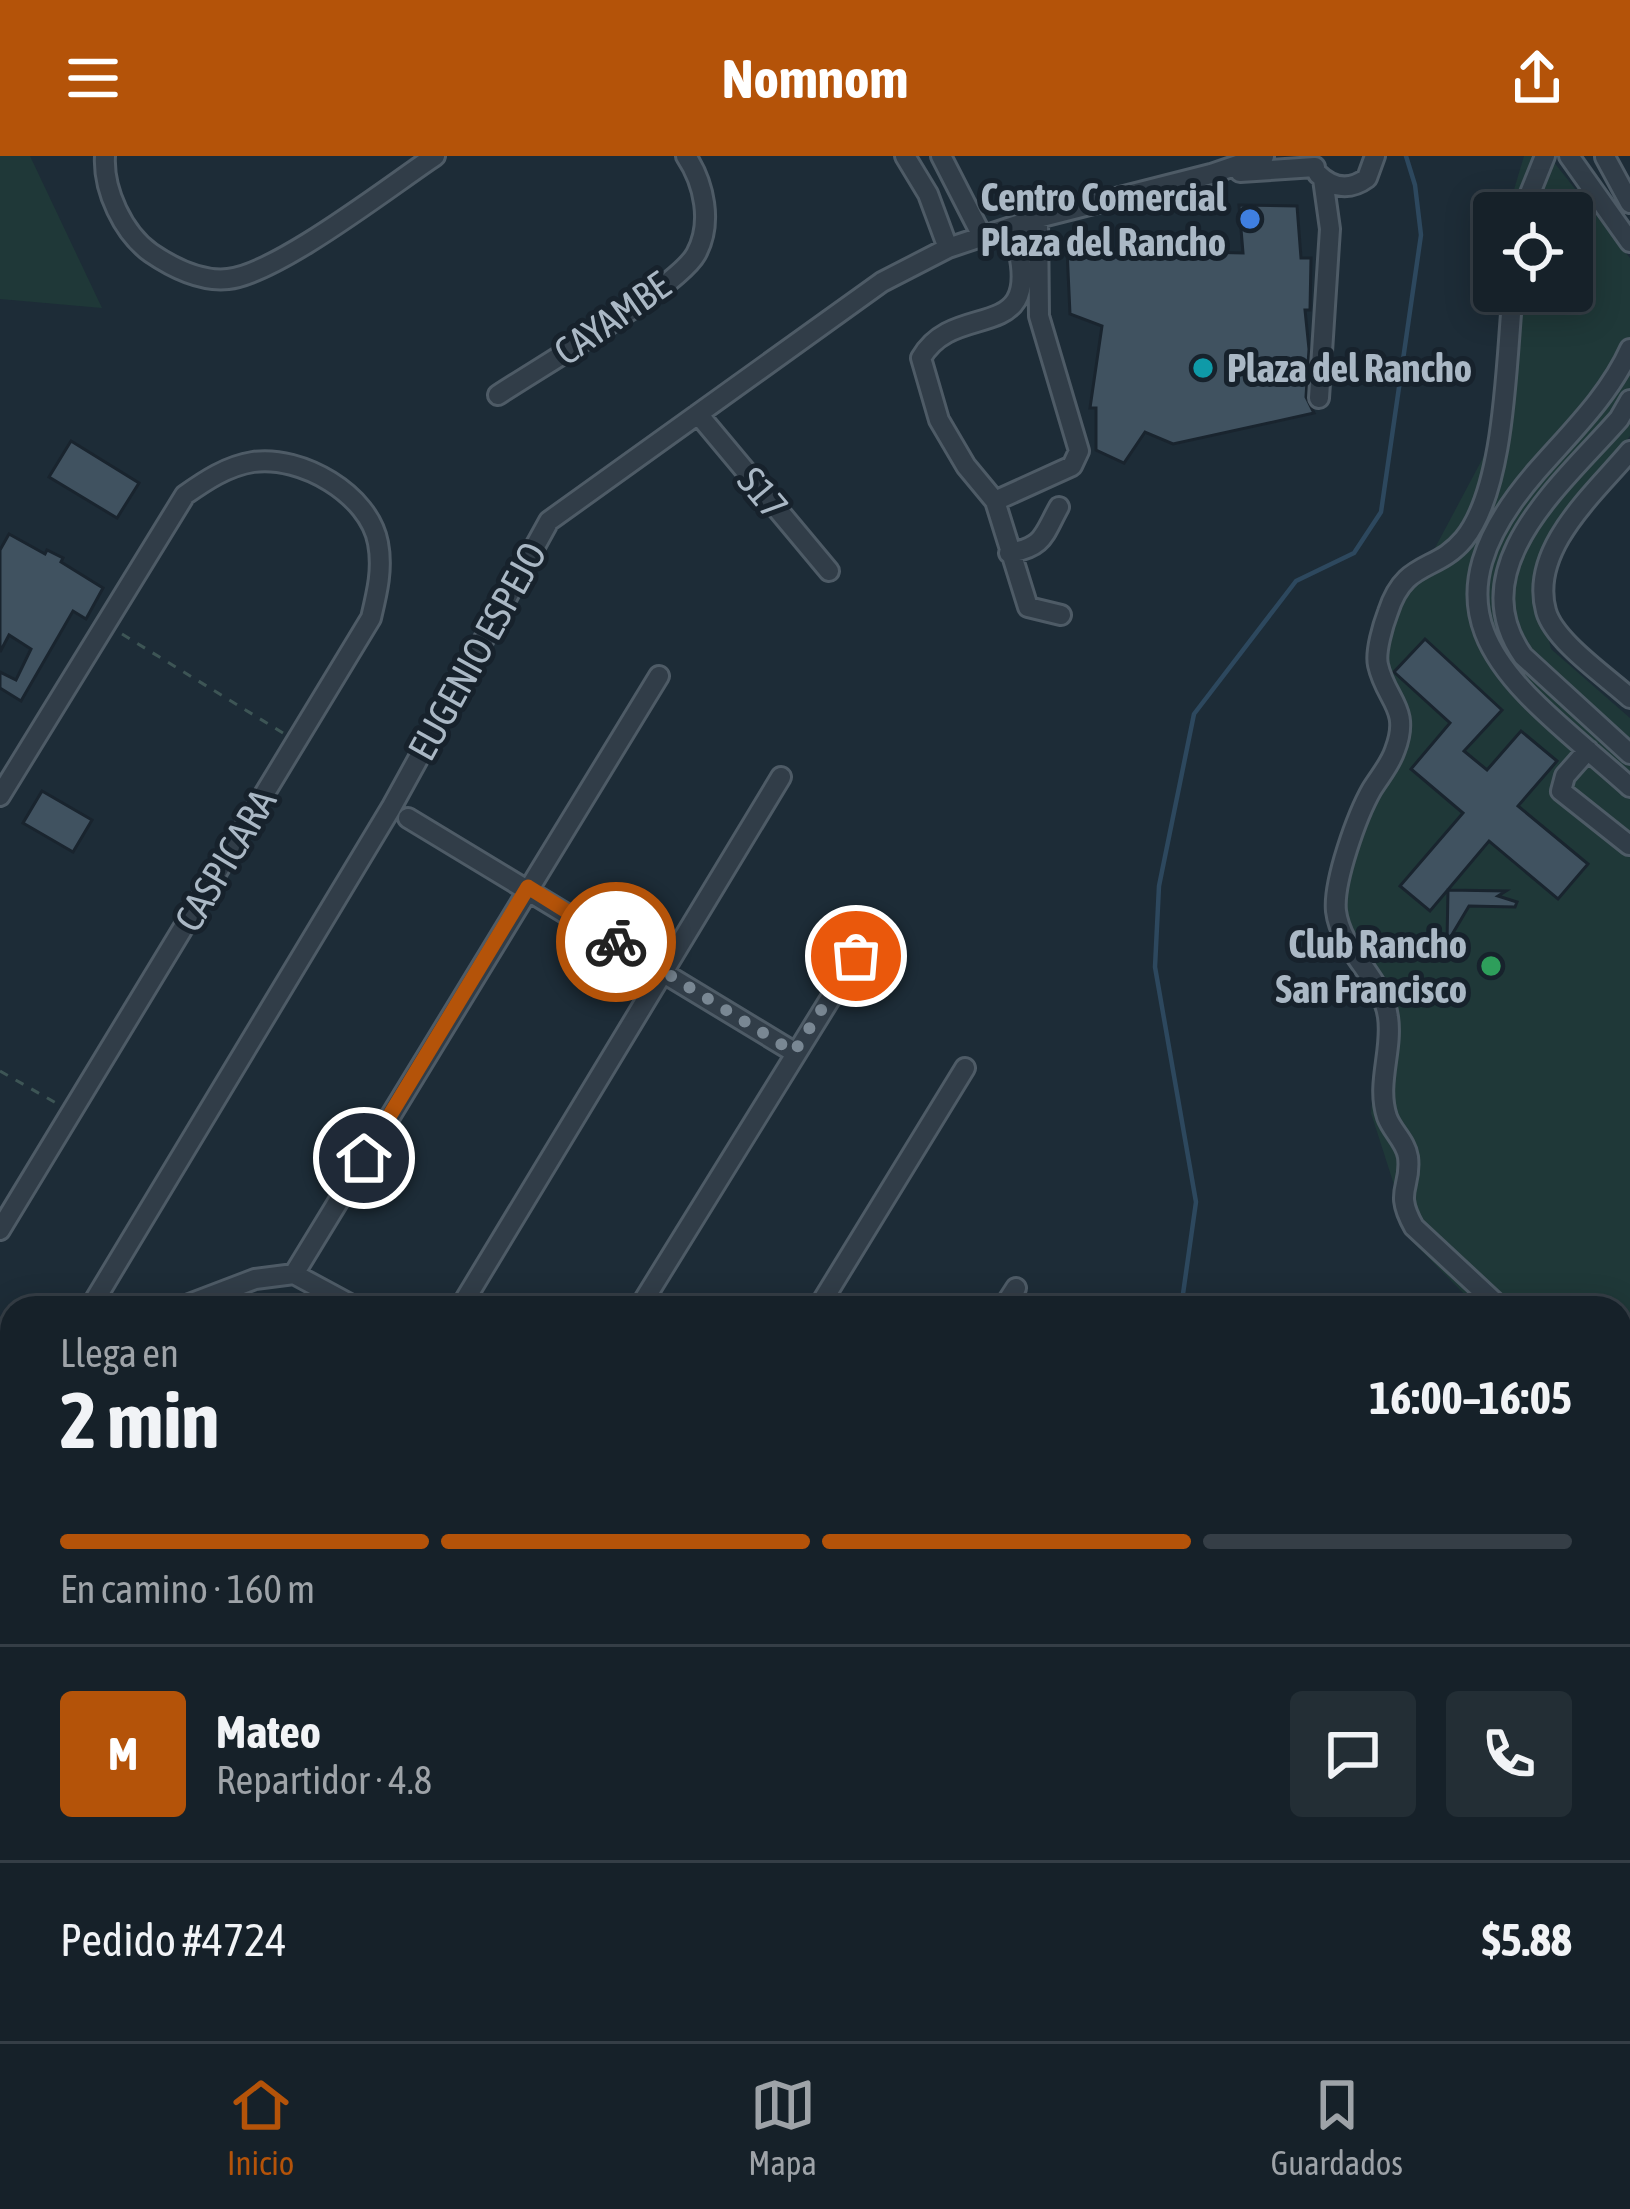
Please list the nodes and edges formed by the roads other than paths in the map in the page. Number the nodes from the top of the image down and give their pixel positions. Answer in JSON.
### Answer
{"nodes":[{"id":1,"x":105,"y":156,"type":"edge"},
{"id":2,"x":435,"y":156,"type":"edge"},
{"id":3,"x":686,"y":156,"type":"edge"},
{"id":4,"x":940,"y":156,"type":"edge"},
{"id":5,"x":1264,"y":156,"type":"edge"},
{"id":6,"x":1375,"y":156,"type":"edge"},
{"id":7,"x":1544,"y":156,"type":"edge"},
{"id":8,"x":1569,"y":156,"type":"edge"},
{"id":9,"x":1605,"y":156,"type":"edge"},
{"id":10,"x":912,"y":158,"type":"edge"},
{"id":11,"x":1317,"y":168,"type":"edge"},
{"id":12,"x":1584,"y":173,"type":"junction"},
{"id":13,"x":1211,"y":174,"type":"junction"},
{"id":14,"x":1351,"y":187,"type":"junction"},
{"id":15,"x":1530,"y":192,"type":"edge"},
{"id":16,"x":1630,"y":203,"type":"edge"},
{"id":17,"x":1038,"y":218,"type":"junction"},
{"id":18,"x":1012,"y":226,"type":"junction"},
{"id":19,"x":1330,"y":229,"type":"junction"},
{"id":20,"x":982,"y":236,"type":"junction"},
{"id":21,"x":1630,"y":243,"type":"edge"},
{"id":22,"x":948,"y":248,"type":"junction"},
{"id":23,"x":1012,"y":308,"type":"junction"},
{"id":24,"x":1511,"y":312,"type":"edge"},
{"id":25,"x":1039,"y":316,"type":"junction"},
{"id":26,"x":1630,"y":349,"type":"edge"},
{"id":27,"x":498,"y":395,"type":"dead end"},
{"id":28,"x":1319,"y":398,"type":"dead end"},
{"id":29,"x":1630,"y":400,"type":"edge"},
{"id":30,"x":698,"y":414,"type":"junction"},
{"id":31,"x":1630,"y":451,"type":"edge"},
{"id":32,"x":995,"y":501,"type":"junction"},
{"id":33,"x":1059,"y":507,"type":"dead end"},
{"id":34,"x":1487,"y":540,"type":"junction"},
{"id":35,"x":1009,"y":553,"type":"junction"},
{"id":36,"x":1510,"y":553,"type":"junction"},
{"id":37,"x":829,"y":571,"type":"dead end"},
{"id":38,"x":1061,"y":615,"type":"dead end"},
{"id":39,"x":659,"y":676,"type":"dead end"},
{"id":40,"x":1630,"y":698,"type":"edge"},
{"id":41,"x":1588,"y":749,"type":"junction"},
{"id":42,"x":1630,"y":754,"type":"edge"},
{"id":43,"x":781,"y":777,"type":"dead end"},
{"id":44,"x":1630,"y":787,"type":"edge"},
{"id":45,"x":0,"y":796,"type":"edge"},
{"id":46,"x":408,"y":818,"type":"dead end"},
{"id":47,"x":1629,"y":845,"type":"edge"},
{"id":48,"x":528,"y":887,"type":"junction"},
{"id":49,"x":877,"y":923,"type":"dead end"},
{"id":50,"x":662,"y":971,"type":"junction"},
{"id":51,"x":794,"y":1052,"type":"junction"},
{"id":52,"x":965,"y":1068,"type":"dead end"},
{"id":53,"x":0,"y":1230,"type":"edge"},
{"id":54,"x":295,"y":1274,"type":"junction"},
{"id":55,"x":1016,"y":1288,"type":"dead end"},
{"id":56,"x":96,"y":1296,"type":"edge"},
{"id":57,"x":211,"y":1296,"type":"edge"},
{"id":58,"x":335,"y":1296,"type":"edge"},
{"id":59,"x":467,"y":1296,"type":"edge"},
{"id":60,"x":646,"y":1296,"type":"edge"},
{"id":61,"x":825,"y":1296,"type":"edge"},
{"id":62,"x":1011,"y":1296,"type":"edge"},
{"id":63,"x":1488,"y":1296,"type":"edge"}],
"edges":[{"from":1,"to":2,"type":"street"},
{"from":3,"to":27,"type":"street","name":"CAYAMBE"},
{"from":4,"to":20,"type":"street"},
{"from":5,"to":13,"type":"street","name":"EUGENIO ESPEJO"},
{"from":6,"to":14,"type":"street"},
{"from":7,"to":15,"type":"street"},
{"from":8,"to":12,"type":"street"},
{"from":9,"to":12,"type":"street"},
{"from":9,"to":16,"type":"street"},
{"from":10,"to":22,"type":"street"},
{"from":11,"to":13,"type":"street","name":"EUGENIO ESPEJO"},
{"from":11,"to":14,"type":"street","name":"EUGENIO ESPEJO"},
{"from":11,"to":19,"type":"street"},
{"from":12,"to":21,"type":"street"},
{"from":13,"to":17,"type":"street","name":"EUGENIO ESPEJO"},
{"from":14,"to":19,"type":"street"},
{"from":17,"to":18,"type":"street","name":"EUGENIO ESPEJO"},
{"from":17,"to":25,"type":"street"},
{"from":18,"to":20,"type":"street","name":"EUGENIO ESPEJO"},
{"from":18,"to":23,"type":"street"},
{"from":19,"to":28,"type":"street"},
{"from":20,"to":22,"type":"street","name":"EUGENIO ESPEJO"},
{"from":22,"to":30,"type":"street","name":"EUGENIO ESPEJO"},
{"from":23,"to":25,"type":"street"},
{"from":23,"to":32,"type":"street"},
{"from":24,"to":63,"type":"street"},
{"from":25,"to":32,"type":"street"},
{"from":26,"to":34,"type":"street"},
{"from":29,"to":36,"type":"street"},
{"from":30,"to":37,"type":"street","name":"S17"},
{"from":30,"to":56,"type":"street","name":"EUGENIO ESPEJO"},
{"from":31,"to":40,"type":"street"},
{"from":32,"to":35,"type":"street"},
{"from":33,"to":35,"type":"street"},
{"from":34,"to":36,"type":"street"},
{"from":34,"to":41,"type":"street"},
{"from":35,"to":38,"type":"street"},
{"from":36,"to":42,"type":"street"},
{"from":39,"to":48,"type":"street"},
{"from":41,"to":44,"type":"street"},
{"from":41,"to":47,"type":"street"},
{"from":43,"to":50,"type":"street"},
{"from":45,"to":53,"type":"street","name":"CASPICARA"},
{"from":46,"to":48,"type":"street"},
{"from":48,"to":50,"type":"street"},
{"from":48,"to":54,"type":"street"},
{"from":49,"to":51,"type":"street"},
{"from":50,"to":51,"type":"street"},
{"from":50,"to":59,"type":"street"},
{"from":51,"to":60,"type":"street"},
{"from":52,"to":61,"type":"street"},
{"from":54,"to":57,"type":"street"},
{"from":54,"to":58,"type":"street"},
{"from":55,"to":62,"type":"street"}]}
